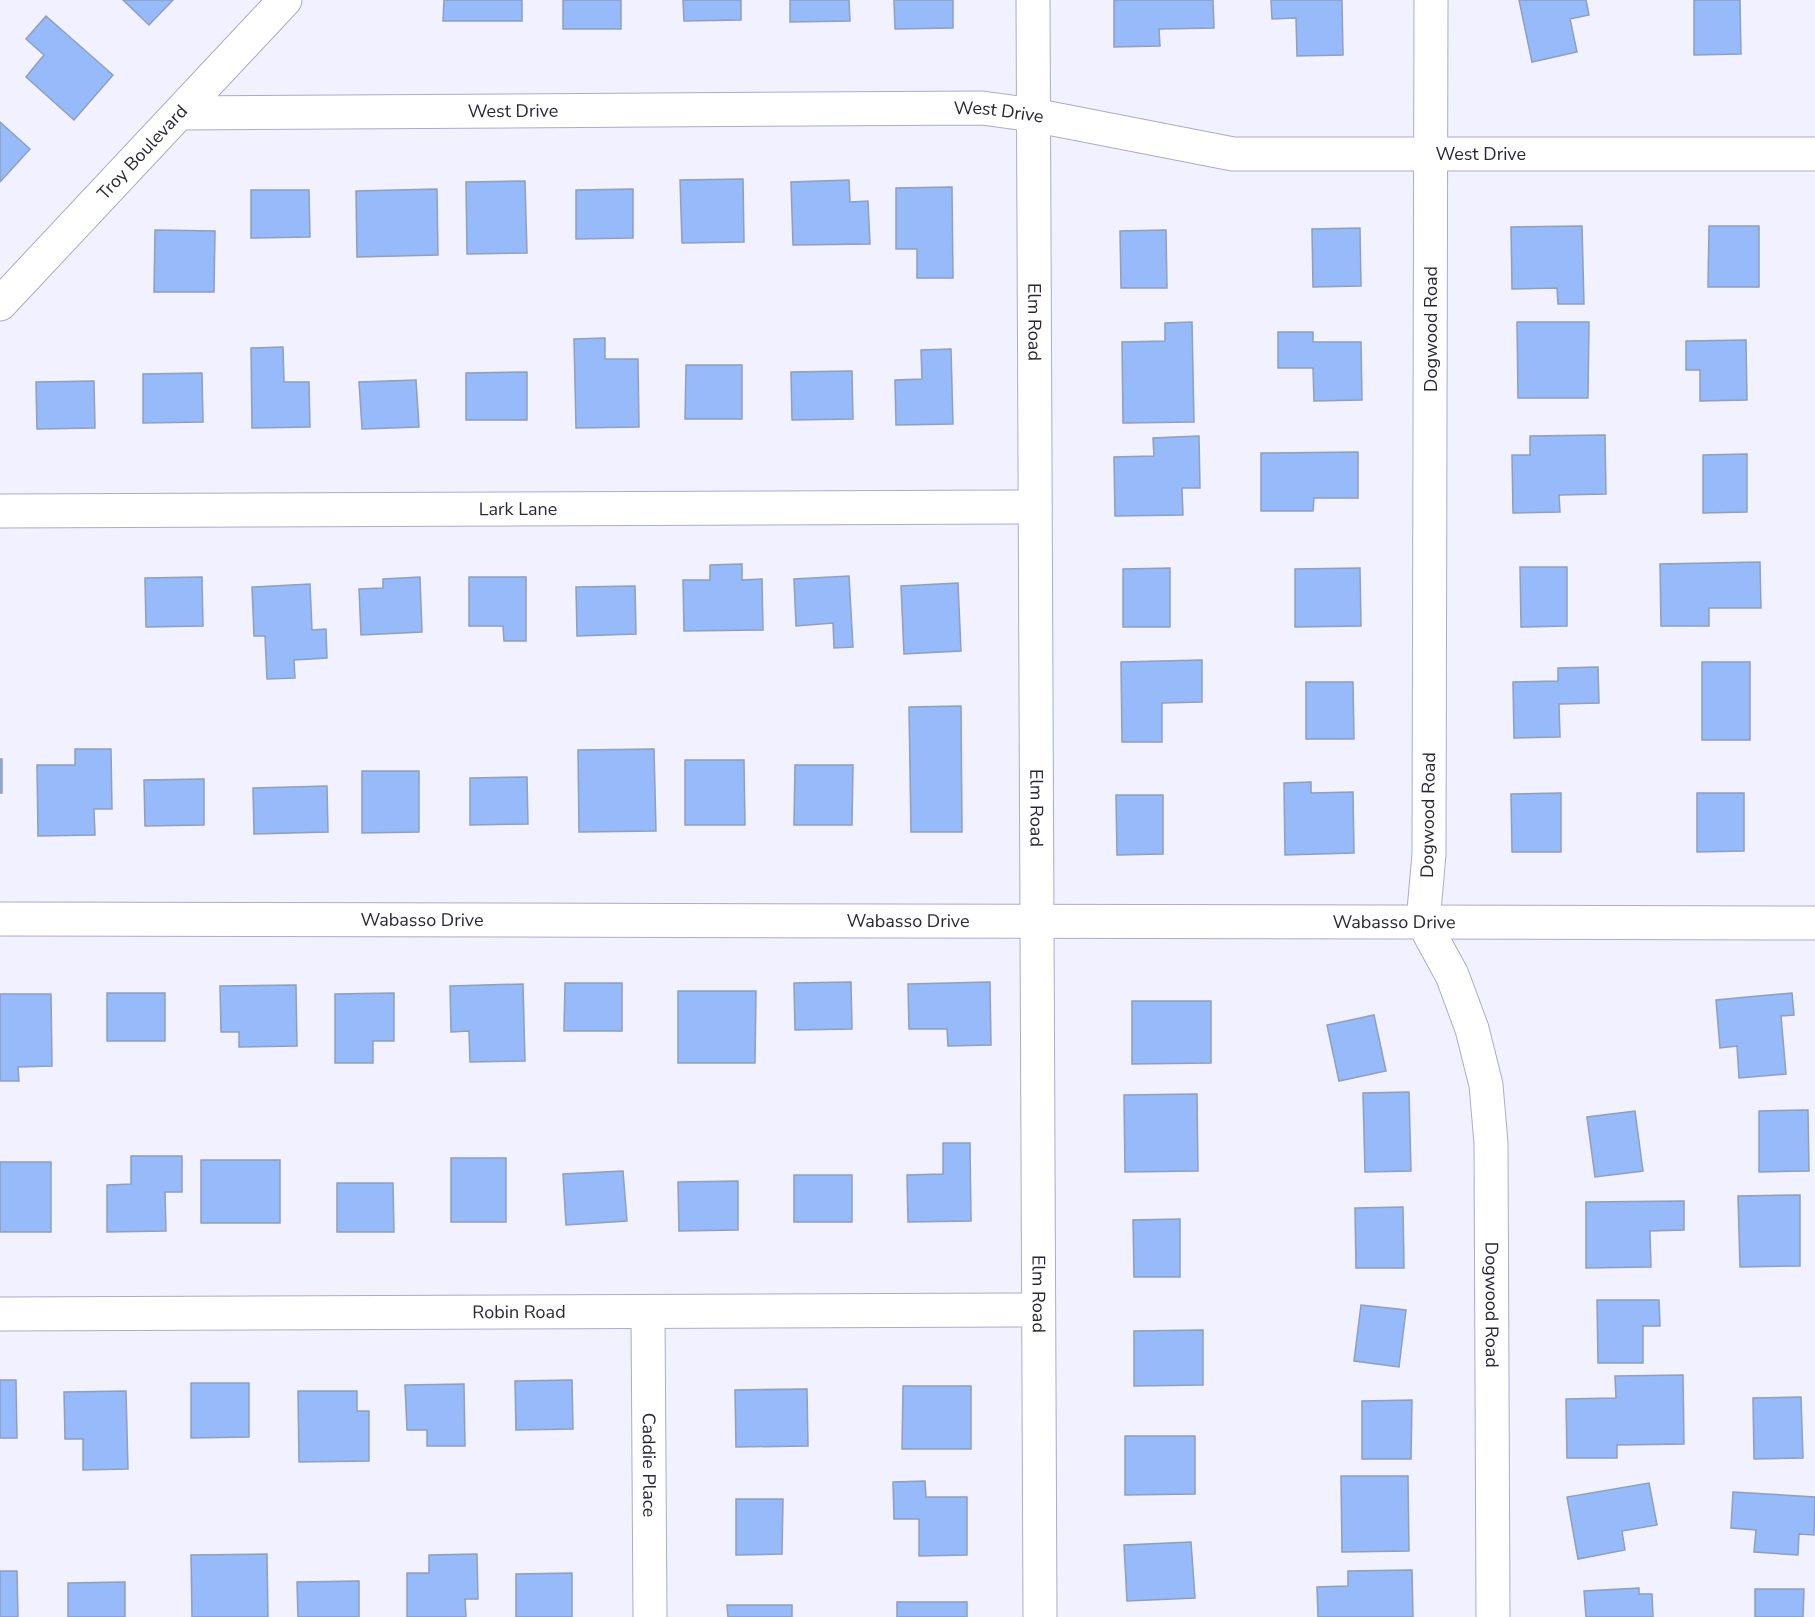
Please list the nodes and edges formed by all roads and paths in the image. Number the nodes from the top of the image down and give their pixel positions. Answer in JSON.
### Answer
{"nodes":[{"id":1,"x":285,"y":0,"type":"edge"},
{"id":2,"x":1033,"y":0,"type":"edge"},
{"id":3,"x":1431,"y":0,"type":"edge"},
{"id":4,"x":180,"y":112,"type":"junction"},
{"id":5,"x":1034,"y":116,"type":"junction"},
{"id":6,"x":1431,"y":154,"type":"junction"},
{"id":7,"x":1815,"y":154,"type":"edge"},
{"id":8,"x":0,"y":304,"type":"edge"},
{"id":9,"x":1035,"y":507,"type":"junction"},
{"id":10,"x":0,"y":511,"type":"edge"},
{"id":11,"x":0,"y":919,"type":"edge"},
{"id":12,"x":1037,"y":921,"type":"junction"},
{"id":13,"x":1423,"y":922,"type":"junction"},
{"id":14,"x":1815,"y":923,"type":"edge"},
{"id":15,"x":1038,"y":1310,"type":"junction"},
{"id":16,"x":648,"y":1312,"type":"junction"},
{"id":17,"x":0,"y":1314,"type":"edge"},
{"id":18,"x":650,"y":1617,"type":"edge"},
{"id":19,"x":1040,"y":1617,"type":"edge"},
{"id":20,"x":1493,"y":1617,"type":"edge"}],
"edges":[{"from":1,"to":4,"type":"street","name":"Troy Boulevard"},
{"from":2,"to":5,"type":"street","name":"Elm Road"},
{"from":3,"to":6,"type":"street","name":"Dogwood Road"},
{"from":4,"to":5,"type":"street","name":"West Drive"},
{"from":4,"to":8,"type":"street","name":"Troy Boulevard"},
{"from":5,"to":6,"type":"street","name":"West Drive"},
{"from":5,"to":9,"type":"street","name":"Elm Road"},
{"from":6,"to":7,"type":"street","name":"West Drive"},
{"from":6,"to":13,"type":"street","name":"Dogwood Road"},
{"from":9,"to":10,"type":"street","name":"Lark Lane"},
{"from":9,"to":12,"type":"street","name":"Elm Road"},
{"from":11,"to":12,"type":"street","name":"Wabasso Drive"},
{"from":12,"to":13,"type":"street","name":"Wabasso Drive"},
{"from":12,"to":15,"type":"street","name":"Elm Road"},
{"from":13,"to":14,"type":"street","name":"Wabasso Drive"},
{"from":13,"to":20,"type":"street","name":"Dogwood Road"},
{"from":15,"to":16,"type":"street","name":"Robin Road"},
{"from":15,"to":19,"type":"street","name":"Elm Road"},
{"from":16,"to":17,"type":"street","name":"Robin Road"},
{"from":16,"to":18,"type":"street","name":"Caddie Place"}]}
